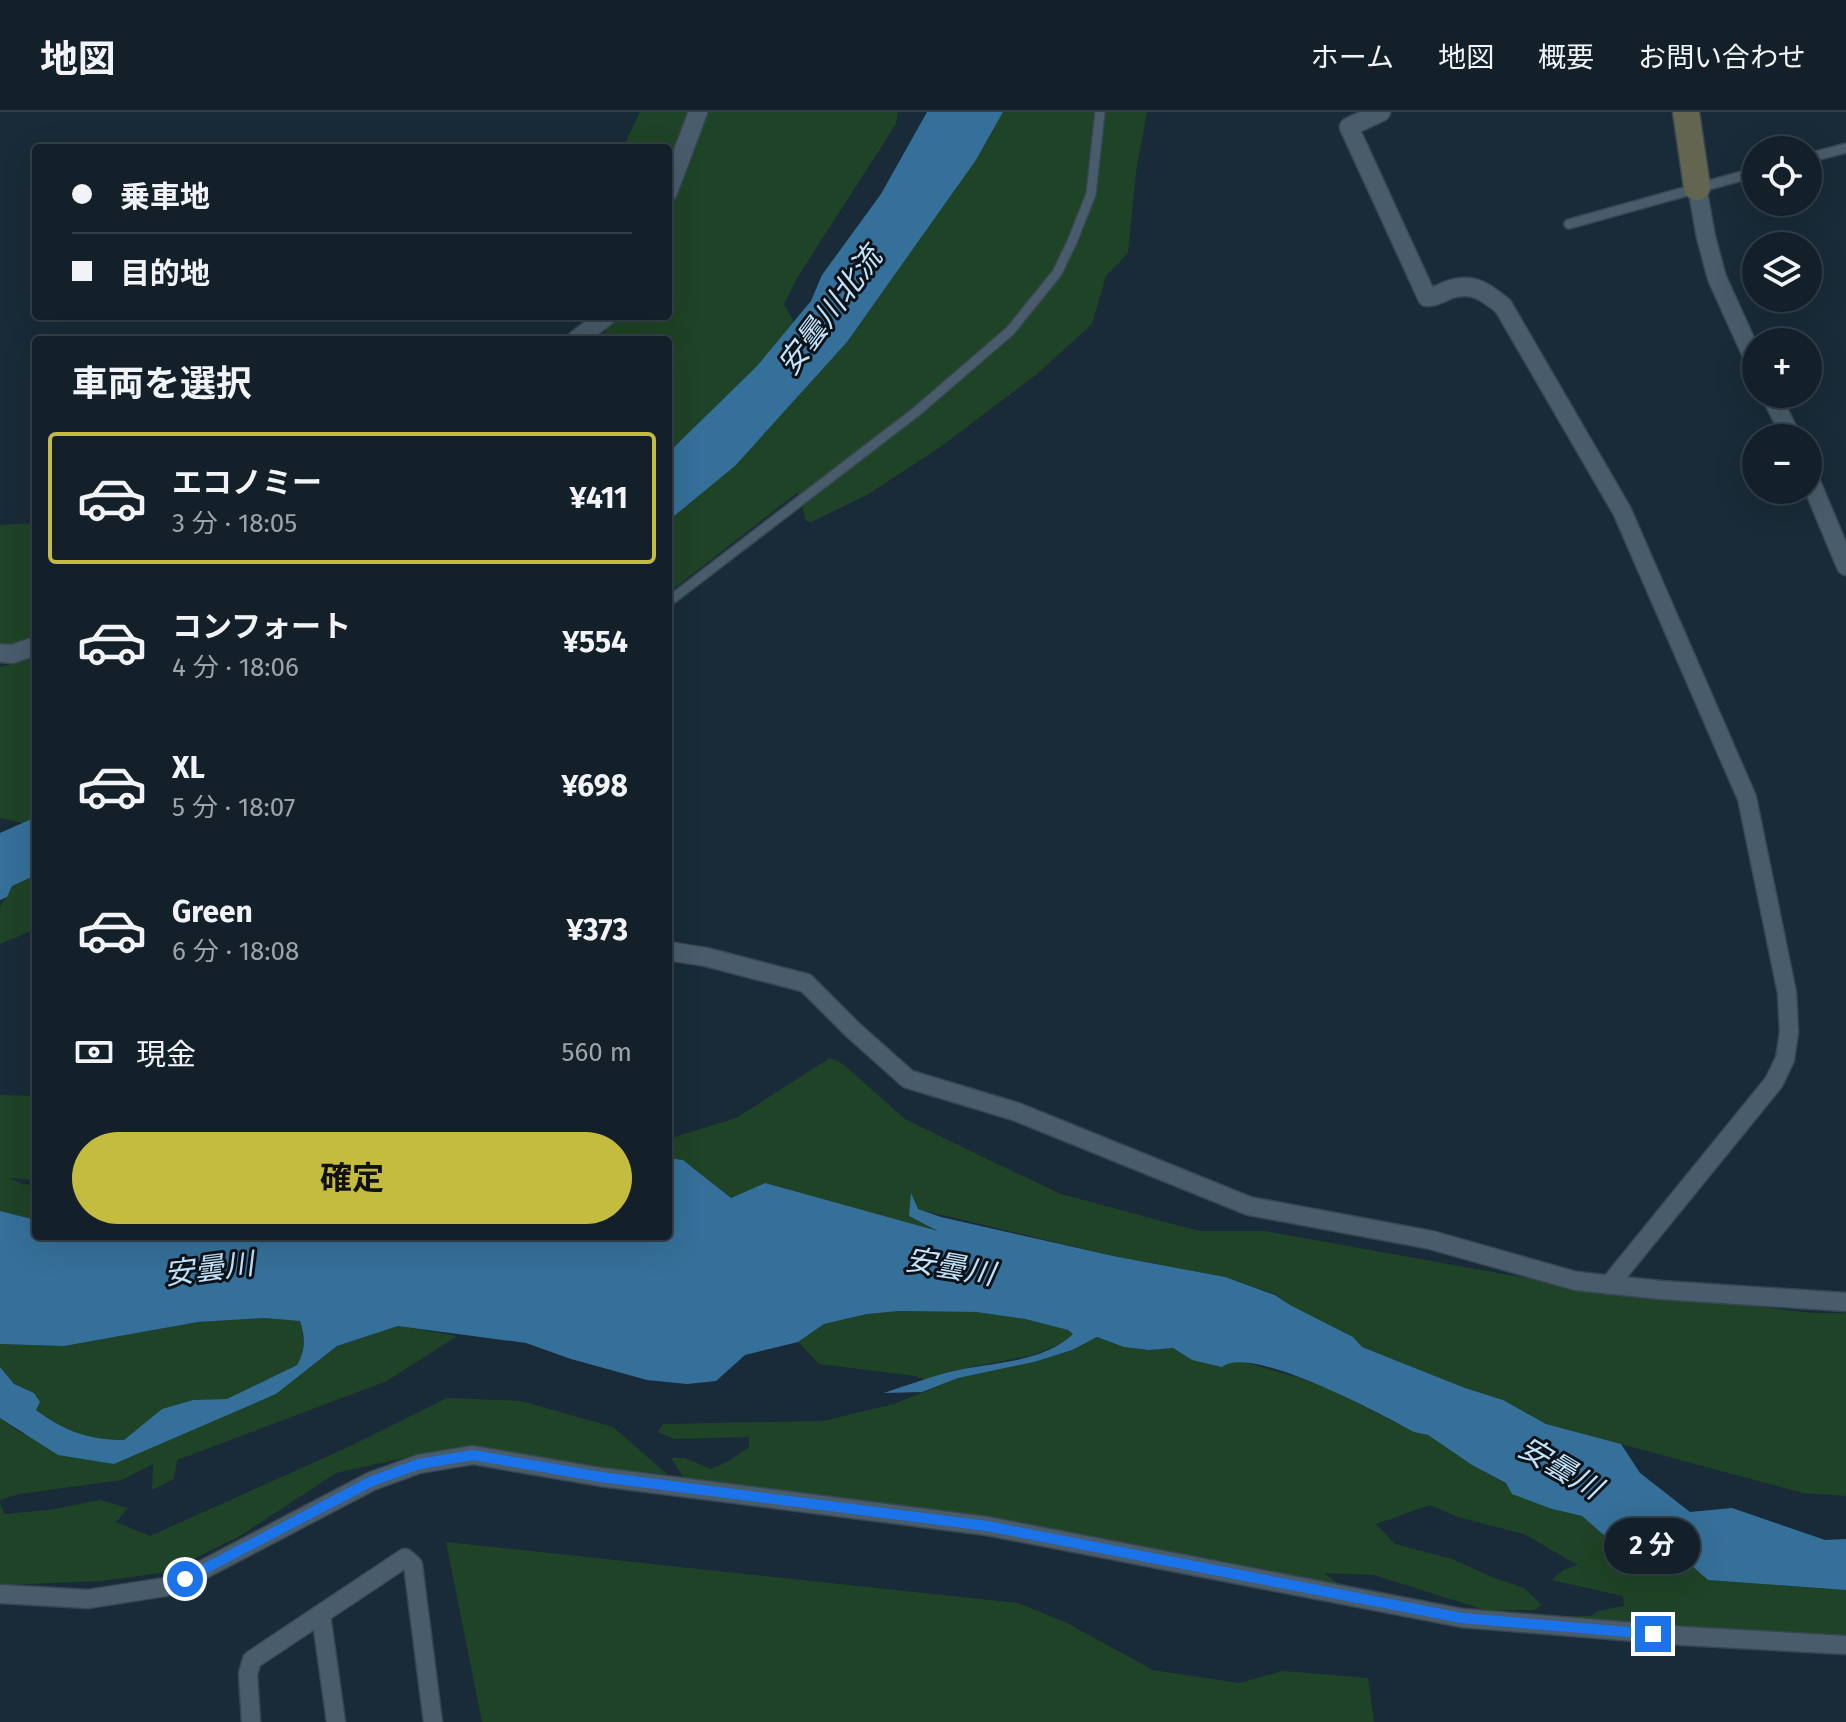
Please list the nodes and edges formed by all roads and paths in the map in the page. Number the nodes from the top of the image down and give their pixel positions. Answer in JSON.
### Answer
{"nodes":[{"id":1,"x":698,"y":112,"type":"edge"},
{"id":2,"x":1100,"y":112,"type":"edge"},
{"id":3,"x":1381,"y":112,"type":"edge"},
{"id":4,"x":1686,"y":112,"type":"edge"},
{"id":5,"x":1846,"y":148,"type":"edge"},
{"id":6,"x":1822,"y":154,"type":"edge"},
{"id":7,"x":1742,"y":176,"type":"edge"},
{"id":8,"x":672,"y":181,"type":"edge"},
{"id":9,"x":1697,"y":187,"type":"junction"},
{"id":10,"x":1569,"y":224,"type":"dead end"},
{"id":11,"x":602,"y":320,"type":"edge"},
{"id":12,"x":1742,"y":333,"type":"edge"},
{"id":13,"x":581,"y":336,"type":"edge"},
{"id":14,"x":1820,"y":504,"type":"edge"},
{"id":15,"x":1846,"y":566,"type":"edge"},
{"id":16,"x":672,"y":599,"type":"edge"},
{"id":17,"x":32,"y":647,"type":"edge"},
{"id":18,"x":0,"y":653,"type":"edge"},
{"id":19,"x":672,"y":952,"type":"edge"},
{"id":20,"x":1609,"y":1285,"type":"junction"},
{"id":21,"x":1846,"y":1302,"type":"edge"},
{"id":22,"x":0,"y":1594,"type":"edge"},
{"id":23,"x":321,"y":1615,"type":"junction"},
{"id":24,"x":1846,"y":1645,"type":"edge"},
{"id":25,"x":251,"y":1722,"type":"edge"},
{"id":26,"x":336,"y":1722,"type":"edge"},
{"id":27,"x":433,"y":1722,"type":"edge"}],
"edges":[{"from":1,"to":8,"type":"street"},
{"from":2,"to":16,"type":"lane"},
{"from":3,"to":20,"type":"street"},
{"from":4,"to":9,"type":"main road"},
{"from":5,"to":6,"type":"lane"},
{"from":7,"to":9,"type":"lane"},
{"from":9,"to":10,"type":"lane"},
{"from":9,"to":12,"type":"street"},
{"from":11,"to":13,"type":"street"},
{"from":14,"to":15,"type":"street"},
{"from":17,"to":18,"type":"street"},
{"from":19,"to":20,"type":"street"},
{"from":20,"to":21,"type":"street"},
{"from":22,"to":24,"type":"street"},
{"from":23,"to":25,"type":"street"},
{"from":23,"to":26,"type":"street"},
{"from":23,"to":27,"type":"street"}]}
